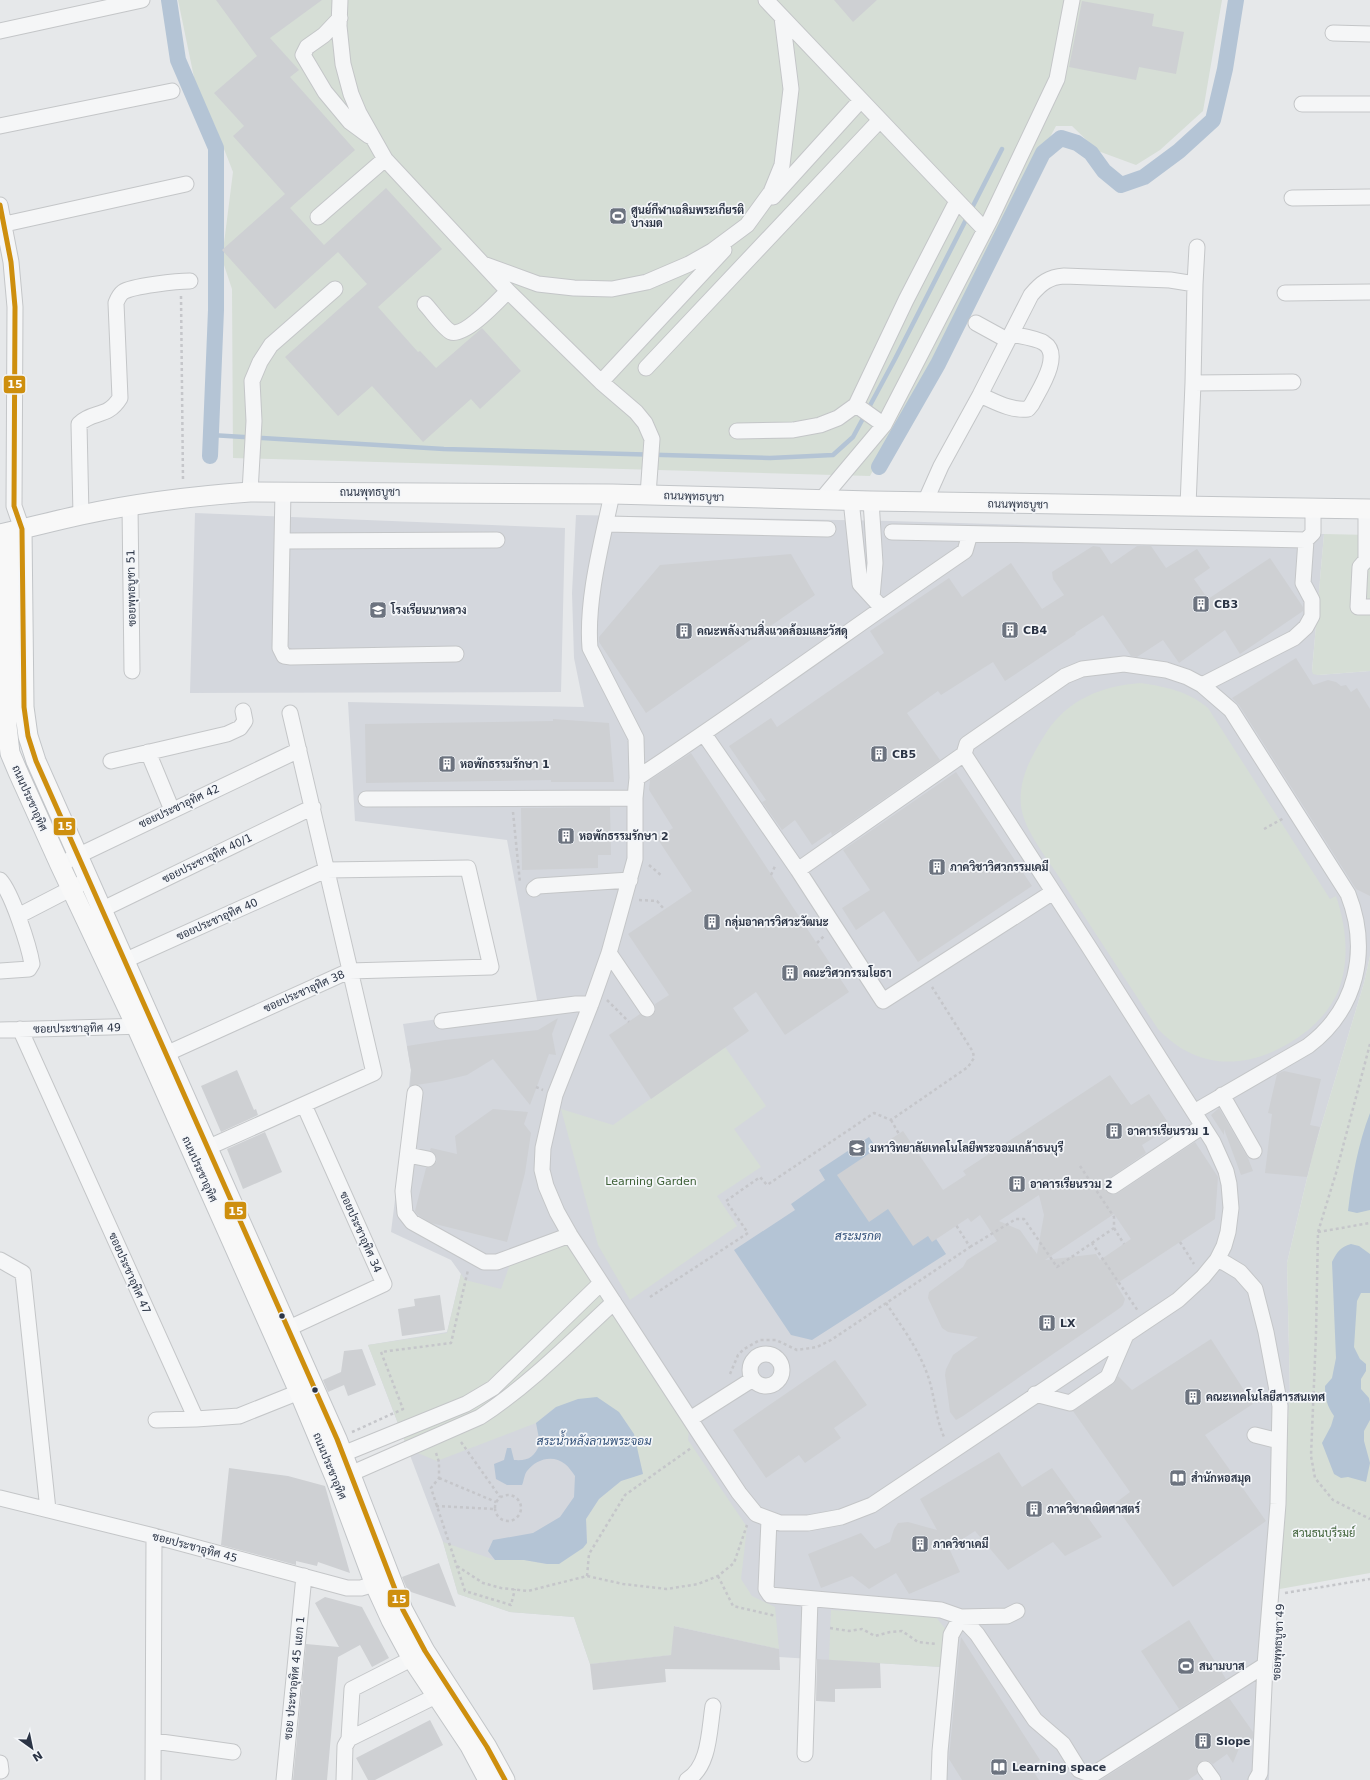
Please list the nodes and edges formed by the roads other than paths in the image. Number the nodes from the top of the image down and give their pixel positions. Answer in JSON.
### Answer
{"nodes":[{"id":1,"x":142,"y":0,"type":"edge"},
{"id":2,"x":340,"y":0,"type":"edge"},
{"id":3,"x":766,"y":0,"type":"edge"},
{"id":4,"x":1072,"y":0,"type":"edge"},
{"id":5,"x":340,"y":18,"type":"junction"},
{"id":6,"x":782,"y":18,"type":"junction"},
{"id":7,"x":0,"y":31,"type":"edge"},
{"id":8,"x":1333,"y":33,"type":"dead end"},
{"id":9,"x":1370,"y":34,"type":"edge"},
{"id":10,"x":172,"y":91,"type":"dead end"},
{"id":11,"x":861,"y":100,"type":"junction"},
{"id":12,"x":1302,"y":104,"type":"dead end"},
{"id":13,"x":1370,"y":104,"type":"edge"},
{"id":14,"x":880,"y":120,"type":"junction"},
{"id":15,"x":0,"y":126,"type":"edge"},
{"id":16,"x":374,"y":140,"type":"junction"},
{"id":17,"x":385,"y":159,"type":"junction"},
{"id":18,"x":186,"y":184,"type":"dead end"},
{"id":19,"x":1370,"y":197,"type":"edge"},
{"id":20,"x":1292,"y":198,"type":"dead end"},
{"id":21,"x":960,"y":204,"type":"junction"},
{"id":22,"x":1,"y":213,"type":"edge"},
{"id":23,"x":318,"y":217,"type":"dead end"},
{"id":24,"x":747,"y":224,"type":"junction"},
{"id":25,"x":980,"y":224,"type":"junction"},
{"id":26,"x":1197,"y":247,"type":"dead end"},
{"id":27,"x":5,"y":263,"type":"edge"},
{"id":28,"x":483,"y":264,"type":"junction"},
{"id":29,"x":1195,"y":284,"type":"junction"},
{"id":30,"x":186,"y":286,"type":"road end"},
{"id":31,"x":335,"y":289,"type":"dead end"},
{"id":32,"x":508,"y":291,"type":"junction"},
{"id":33,"x":1370,"y":292,"type":"edge"},
{"id":34,"x":1285,"y":293,"type":"dead end"},
{"id":35,"x":425,"y":304,"type":"dead end"},
{"id":36,"x":976,"y":323,"type":"dead end"},
{"id":37,"x":1009,"y":337,"type":"junction"},
{"id":38,"x":646,"y":368,"type":"dead end"},
{"id":39,"x":601,"y":382,"type":"junction"},
{"id":40,"x":1293,"y":382,"type":"dead end"},
{"id":41,"x":1193,"y":383,"type":"junction"},
{"id":42,"x":980,"y":395,"type":"junction"},
{"id":43,"x":869,"y":415,"type":"junction"},
{"id":44,"x":737,"y":431,"type":"dead end"},
{"id":45,"x":283,"y":491,"type":"junction"},
{"id":46,"x":250,"y":492,"type":"junction"},
{"id":47,"x":612,"y":494,"type":"junction"},
{"id":48,"x":648,"y":495,"type":"junction"},
{"id":49,"x":821,"y":500,"type":"junction"},
{"id":50,"x":851,"y":500,"type":"junction"},
{"id":51,"x":871,"y":501,"type":"junction"},
{"id":52,"x":925,"y":502,"type":"junction"},
{"id":53,"x":130,"y":506,"type":"junction"},
{"id":54,"x":1188,"y":506,"type":"junction"},
{"id":55,"x":1313,"y":509,"type":"junction"},
{"id":56,"x":1368,"y":510,"type":"edge"},
{"id":57,"x":81,"y":515,"type":"junction"},
{"id":58,"x":606,"y":524,"type":"junction"},
{"id":59,"x":828,"y":530,"type":"dead end"},
{"id":60,"x":9,"y":532,"type":"edge"},
{"id":61,"x":892,"y":532,"type":"dead end"},
{"id":62,"x":970,"y":534,"type":"junction"},
{"id":63,"x":497,"y":540,"type":"dead end"},
{"id":64,"x":1306,"y":540,"type":"junction"},
{"id":65,"x":282,"y":541,"type":"junction"},
{"id":66,"x":1368,"y":560,"type":"edge"},
{"id":67,"x":877,"y":602,"type":"junction"},
{"id":68,"x":1370,"y":607,"type":"edge"},
{"id":69,"x":456,"y":654,"type":"dead end"},
{"id":70,"x":132,"y":671,"type":"dead end"},
{"id":71,"x":1202,"y":685,"type":"junction"},
{"id":72,"x":244,"y":711,"type":"dead end"},
{"id":73,"x":290,"y":713,"type":"dead end"},
{"id":74,"x":704,"y":734,"type":"junction"},
{"id":75,"x":299,"y":750,"type":"junction"},
{"id":76,"x":148,"y":752,"type":"junction"},
{"id":77,"x":964,"y":754,"type":"junction"},
{"id":78,"x":111,"y":761,"type":"dead end"},
{"id":79,"x":637,"y":778,"type":"junction"},
{"id":80,"x":635,"y":798,"type":"junction"},
{"id":81,"x":366,"y":799,"type":"dead end"},
{"id":82,"x":313,"y":806,"type":"junction"},
{"id":83,"x":172,"y":810,"type":"junction"},
{"id":84,"x":77,"y":855,"type":"junction"},
{"id":85,"x":60,"y":865,"type":"junction"},
{"id":86,"x":326,"y":870,"type":"junction"},
{"id":87,"x":798,"y":870,"type":"junction"},
{"id":88,"x":0,"y":880,"type":"edge"},
{"id":89,"x":88,"y":880,"type":"junction"},
{"id":90,"x":630,"y":880,"type":"junction"},
{"id":91,"x":71,"y":889,"type":"junction"},
{"id":92,"x":534,"y":889,"type":"road end"},
{"id":93,"x":1053,"y":892,"type":"junction"},
{"id":94,"x":101,"y":910,"type":"junction"},
{"id":95,"x":18,"y":916,"type":"junction"},
{"id":96,"x":1370,"y":920,"type":"edge"},
{"id":97,"x":1359,"y":933,"type":"junction"},
{"id":98,"x":609,"y":953,"type":"junction"},
{"id":99,"x":116,"y":964,"type":"junction"},
{"id":100,"x":0,"y":971,"type":"edge"},
{"id":101,"x":349,"y":971,"type":"junction"},
{"id":102,"x":594,"y":997,"type":"junction"},
{"id":103,"x":647,"y":1009,"type":"dead end"},
{"id":104,"x":442,"y":1021,"type":"dead end"},
{"id":105,"x":145,"y":1026,"type":"junction"},
{"id":106,"x":20,"y":1029,"type":"junction"},
{"id":107,"x":0,"y":1030,"type":"edge"},
{"id":108,"x":159,"y":1057,"type":"junction"},
{"id":109,"x":415,"y":1093,"type":"dead end"},
{"id":110,"x":1222,"y":1095,"type":"junction"},
{"id":111,"x":304,"y":1105,"type":"junction"},
{"id":112,"x":1194,"y":1112,"type":"junction"},
{"id":113,"x":1203,"y":1126,"type":"junction"},
{"id":114,"x":201,"y":1151,"type":"junction"},
{"id":115,"x":1254,"y":1151,"type":"dead end"},
{"id":116,"x":408,"y":1155,"type":"junction"},
{"id":117,"x":428,"y":1159,"type":"dead end"},
{"id":118,"x":1112,"y":1186,"type":"dead end"},
{"id":119,"x":570,"y":1234,"type":"junction"},
{"id":120,"x":0,"y":1260,"type":"edge"},
{"id":121,"x":1217,"y":1260,"type":"junction"},
{"id":122,"x":601,"y":1284,"type":"junction"},
{"id":123,"x":614,"y":1302,"type":"junction"},
{"id":124,"x":287,"y":1329,"type":"junction"},
{"id":125,"x":1126,"y":1335,"type":"junction"},
{"id":126,"x":753,"y":1378,"type":"dead end"},
{"id":127,"x":299,"y":1392,"type":"junction"},
{"id":128,"x":1035,"y":1394,"type":"junction"},
{"id":129,"x":196,"y":1419,"type":"junction"},
{"id":130,"x":690,"y":1419,"type":"junction"},
{"id":131,"x":156,"y":1420,"type":"dead end"},
{"id":132,"x":1255,"y":1435,"type":"dead end"},
{"id":133,"x":1279,"y":1441,"type":"junction"},
{"id":134,"x":336,"y":1451,"type":"junction"},
{"id":135,"x":344,"y":1476,"type":"junction"},
{"id":136,"x":0,"y":1498,"type":"edge"},
{"id":137,"x":48,"y":1510,"type":"junction"},
{"id":138,"x":769,"y":1520,"type":"junction"},
{"id":139,"x":154,"y":1536,"type":"junction"},
{"id":140,"x":304,"y":1576,"type":"junction"},
{"id":141,"x":382,"y":1582,"type":"junction"},
{"id":142,"x":810,"y":1599,"type":"junction"},
{"id":143,"x":1017,"y":1611,"type":"dead end"},
{"id":144,"x":960,"y":1617,"type":"junction"},
{"id":145,"x":418,"y":1655,"type":"junction"},
{"id":146,"x":1264,"y":1665,"type":"junction"},
{"id":147,"x":443,"y":1692,"type":"junction"},
{"id":148,"x":713,"y":1706,"type":"dead end"},
{"id":149,"x":349,"y":1739,"type":"junction"},
{"id":150,"x":154,"y":1741,"type":"junction"},
{"id":151,"x":232,"y":1752,"type":"dead end"},
{"id":152,"x":805,"y":1754,"type":"dead end"},
{"id":153,"x":153,"y":1780,"type":"edge"},
{"id":154,"x":284,"y":1780,"type":"edge"},
{"id":155,"x":344,"y":1780,"type":"edge"},
{"id":156,"x":488,"y":1780,"type":"edge"},
{"id":157,"x":505,"y":1780,"type":"edge"},
{"id":158,"x":687,"y":1780,"type":"edge"},
{"id":159,"x":939,"y":1780,"type":"edge"},
{"id":160,"x":1256,"y":1780,"type":"edge"}],
"edges":[{"from":1,"to":7,"type":"street"},
{"from":2,"to":5,"type":"street"},
{"from":3,"to":6,"type":"street"},
{"from":4,"to":25,"type":"street"},
{"from":5,"to":16,"type":"street"},
{"from":5,"to":16,"type":"street"},
{"from":6,"to":11,"type":"street"},
{"from":6,"to":24,"type":"street"},
{"from":8,"to":9,"type":"street"},
{"from":10,"to":15,"type":"street"},
{"from":11,"to":14,"type":"street"},
{"from":11,"to":24,"type":"street"},
{"from":12,"to":13,"type":"street"},
{"from":14,"to":21,"type":"street"},
{"from":14,"to":38,"type":"street"},
{"from":16,"to":17,"type":"street"},
{"from":17,"to":23,"type":"street"},
{"from":17,"to":28,"type":"street"},
{"from":18,"to":22,"type":"street"},
{"from":19,"to":20,"type":"street"},
{"from":21,"to":25,"type":"street"},
{"from":21,"to":43,"type":"street"},
{"from":22,"to":27,"type":"street"},
{"from":24,"to":28,"type":"street"},
{"from":24,"to":39,"type":"street"},
{"from":25,"to":43,"type":"street"},
{"from":26,"to":29,"type":"street"},
{"from":27,"to":60,"type":"street"},
{"from":28,"to":32,"type":"street"},
{"from":29,"to":37,"type":"street"},
{"from":29,"to":41,"type":"street"},
{"from":30,"to":57,"type":"street"},
{"from":31,"to":46,"type":"street"},
{"from":32,"to":35,"type":"street"},
{"from":32,"to":39,"type":"street"},
{"from":33,"to":34,"type":"street"},
{"from":36,"to":37,"type":"street"},
{"from":37,"to":42,"type":"street"},
{"from":37,"to":42,"type":"street"},
{"from":39,"to":48,"type":"street"},
{"from":40,"to":41,"type":"street"},
{"from":41,"to":54,"type":"street"},
{"from":42,"to":52,"type":"street"},
{"from":43,"to":44,"type":"street"},
{"from":43,"to":49,"type":"street"},
{"from":45,"to":46,"type":"main road","name":"ถนนพุทธบูชา"},
{"from":45,"to":47,"type":"main road","name":"ถนนพุทธบูชา"},
{"from":45,"to":65,"type":"street"},
{"from":46,"to":53,"type":"main road","name":"ถนนพุทธบูชา"},
{"from":47,"to":48,"type":"main road","name":"ถนนพุทธบูชา"},
{"from":47,"to":58,"type":"street"},
{"from":48,"to":49,"type":"main road","name":"ถนนพุทธบูชา"},
{"from":49,"to":50,"type":"main road","name":"ถนนพุทธบูชา"},
{"from":50,"to":51,"type":"main road","name":"ถนนพุทธบูชา"},
{"from":50,"to":67,"type":"street"},
{"from":51,"to":52,"type":"main road","name":"ถนนพุทธบูชา"},
{"from":51,"to":67,"type":"street"},
{"from":52,"to":54,"type":"main road","name":"ถนนพุทธบูชา"},
{"from":53,"to":57,"type":"main road","name":"ถนนพุทธบูชา"},
{"from":53,"to":70,"type":"street","name":"ซอยพุทธบูชา 51"},
{"from":54,"to":55,"type":"main road","name":"ถนนพุทธบูชา"},
{"from":55,"to":56,"type":"main road","name":"ถนนพุทธบูชา"},
{"from":55,"to":64,"type":"street"},
{"from":56,"to":66,"type":"street"},
{"from":57,"to":60,"type":"main road","name":"ถนนพุทธบูชา"},
{"from":58,"to":59,"type":"street"},
{"from":58,"to":79,"type":"street"},
{"from":60,"to":84,"type":"main road","name":"ถนนประชาอุทิศ"},
{"from":60,"to":85,"type":"main road","name":"ถนนประชาอุทิศ"},
{"from":61,"to":62,"type":"street"},
{"from":62,"to":64,"type":"street"},
{"from":62,"to":67,"type":"street"},
{"from":63,"to":65,"type":"street"},
{"from":64,"to":71,"type":"street"},
{"from":65,"to":69,"type":"street"},
{"from":66,"to":68,"type":"street"},
{"from":67,"to":74,"type":"street"},
{"from":71,"to":77,"type":"street"},
{"from":71,"to":97,"type":"street"},
{"from":72,"to":76,"type":"street"},
{"from":73,"to":75,"type":"street"},
{"from":74,"to":79,"type":"street"},
{"from":74,"to":87,"type":"street"},
{"from":75,"to":82,"type":"street"},
{"from":75,"to":83,"type":"street","name":"ซอยประชาอุทิศ 42"},
{"from":76,"to":78,"type":"street"},
{"from":76,"to":83,"type":"street"},
{"from":77,"to":87,"type":"street"},
{"from":77,"to":93,"type":"street"},
{"from":79,"to":80,"type":"street"},
{"from":80,"to":81,"type":"street"},
{"from":80,"to":90,"type":"street"},
{"from":82,"to":86,"type":"street"},
{"from":82,"to":94,"type":"street","name":"ซอยประชาอุทิศ 40/1"},
{"from":83,"to":84,"type":"street","name":"ซอยประชาอุทิศ 42"},
{"from":84,"to":85,"type":"street","name":"ซอยประชาอุทิศ 42"},
{"from":84,"to":89,"type":"main road","name":"ถนนประชาอุทิศ"},
{"from":85,"to":91,"type":"main road","name":"ถนนประชาอุทิศ"},
{"from":86,"to":99,"type":"street","name":"ซอยประชาอุทิศ 40"},
{"from":86,"to":101,"type":"street"},
{"from":86,"to":101,"type":"street","name":"ซอยประชาอุทิศ 38"},
{"from":87,"to":93,"type":"street"},
{"from":88,"to":95,"type":"street"},
{"from":89,"to":91,"type":"street"},
{"from":89,"to":94,"type":"main road","name":"ถนนประชาอุทิศ"},
{"from":90,"to":92,"type":"street"},
{"from":90,"to":98,"type":"street"},
{"from":91,"to":95,"type":"street"},
{"from":91,"to":99,"type":"main road","name":"ถนนประชาอุทิศ"},
{"from":93,"to":112,"type":"street"},
{"from":94,"to":99,"type":"main road","name":"ถนนประชาอุทิศ"},
{"from":95,"to":100,"type":"street"},
{"from":96,"to":97,"type":"street"},
{"from":97,"to":110,"type":"street"},
{"from":98,"to":102,"type":"street"},
{"from":98,"to":103,"type":"street"},
{"from":99,"to":105,"type":"main road","name":"ถนนประชาอุทิศ"},
{"from":101,"to":108,"type":"street","name":"ซอยประชาอุทิศ 38"},
{"from":101,"to":111,"type":"street"},
{"from":102,"to":104,"type":"street"},
{"from":102,"to":119,"type":"street"},
{"from":105,"to":106,"type":"street","name":"ซอยประชาอุทิศ 49"},
{"from":105,"to":108,"type":"main road","name":"ถนนประชาอุทิศ"},
{"from":106,"to":107,"type":"street","name":"ซอยประชาอุทิศ 49"},
{"from":106,"to":129,"type":"street","name":"ซอยประชาอุทิศ 47"},
{"from":108,"to":114,"type":"main road","name":"ถนนประชาอุทิศ"},
{"from":109,"to":116,"type":"street"},
{"from":110,"to":112,"type":"street"},
{"from":110,"to":115,"type":"street"},
{"from":111,"to":114,"type":"street"},
{"from":111,"to":124,"type":"street","name":"ซอยประชาอุทิศ 34"},
{"from":112,"to":113,"type":"street"},
{"from":113,"to":118,"type":"street"},
{"from":113,"to":121,"type":"street"},
{"from":114,"to":124,"type":"main road","name":"ถนนประชาอุทิศ"},
{"from":114,"to":127,"type":"main road","name":"ถนนประชาอุทิศ"},
{"from":116,"to":117,"type":"street"},
{"from":116,"to":119,"type":"street"},
{"from":119,"to":122,"type":"street"},
{"from":120,"to":137,"type":"street"},
{"from":121,"to":125,"type":"street"},
{"from":121,"to":133,"type":"street"},
{"from":122,"to":123,"type":"street"},
{"from":122,"to":134,"type":"street"},
{"from":123,"to":130,"type":"street"},
{"from":123,"to":135,"type":"street"},
{"from":124,"to":134,"type":"main road","name":"ถนนประชาอุทิศ"},
{"from":125,"to":128,"type":"street"},
{"from":125,"to":128,"type":"street"},
{"from":126,"to":130,"type":"street"},
{"from":127,"to":129,"type":"street"},
{"from":127,"to":134,"type":"main road","name":"ถนนประชาอุทิศ"},
{"from":128,"to":138,"type":"street"},
{"from":129,"to":131,"type":"street"},
{"from":130,"to":138,"type":"street"},
{"from":132,"to":133,"type":"street"},
{"from":133,"to":146,"type":"street"},
{"from":134,"to":135,"type":"main road","name":"ถนนประชาอุทิศ"},
{"from":135,"to":141,"type":"main road","name":"ถนนประชาอุทิศ"},
{"from":136,"to":137,"type":"street","name":"ซอยประชาอุทิศ 45"},
{"from":137,"to":139,"type":"street","name":"ซอยประชาอุทิศ 45"},
{"from":138,"to":142,"type":"street"},
{"from":139,"to":140,"type":"street","name":"ซอยประชาอุทิศ 45"},
{"from":139,"to":150,"type":"street"},
{"from":140,"to":141,"type":"street","name":"ซอยประชาอุทิศ 45"},
{"from":140,"to":154,"type":"street","name":"ซอย ประชาอุทิศ 45 แยก 1"},
{"from":141,"to":145,"type":"main road","name":"ถนนประชาอุทิศ"},
{"from":142,"to":144,"type":"street"},
{"from":142,"to":152,"type":"street"},
{"from":143,"to":144,"type":"street"},
{"from":144,"to":146,"type":"street"},
{"from":144,"to":159,"type":"street"},
{"from":145,"to":147,"type":"main road","name":"ถนนประชาอุทิศ"},
{"from":145,"to":149,"type":"street"},
{"from":146,"to":160,"type":"street"},
{"from":147,"to":149,"type":"street"},
{"from":147,"to":156,"type":"main road","name":"ถนนประชาอุทิศ"},
{"from":147,"to":157,"type":"main road","name":"ถนนประชาอุทิศ"},
{"from":148,"to":158,"type":"street"},
{"from":149,"to":155,"type":"street"},
{"from":150,"to":151,"type":"street"},
{"from":150,"to":153,"type":"street"}]}
